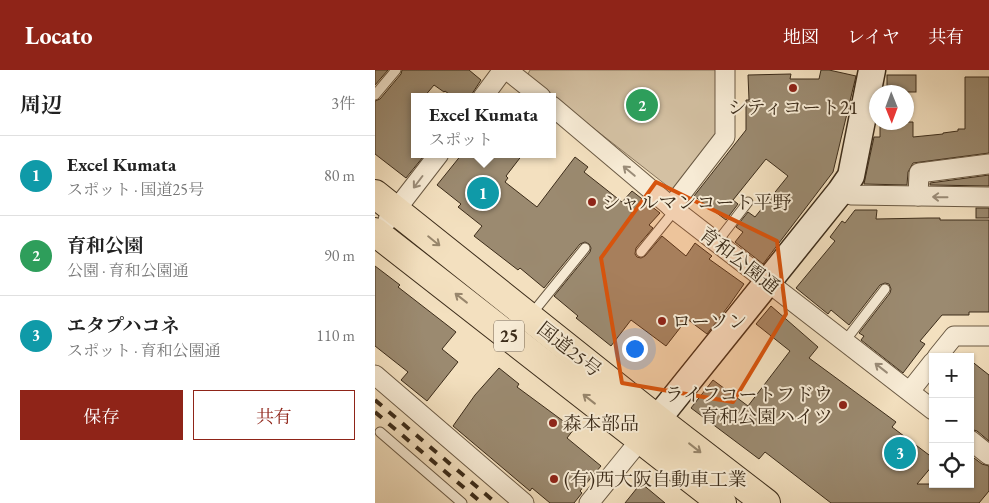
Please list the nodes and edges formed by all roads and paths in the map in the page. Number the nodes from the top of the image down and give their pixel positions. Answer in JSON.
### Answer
{"nodes":[{"id":1,"x":396,"y":70,"type":"edge"},
{"id":2,"x":503,"y":70,"type":"edge"},
{"id":3,"x":507,"y":70,"type":"edge"},
{"id":4,"x":725,"y":70,"type":"edge"},
{"id":5,"x":872,"y":70,"type":"edge"},
{"id":6,"x":486,"y":93,"type":"edge"},
{"id":7,"x":536,"y":93,"type":"edge"},
{"id":8,"x":375,"y":96,"type":"edge"},
{"id":9,"x":556,"y":109,"type":"edge"},
{"id":10,"x":436,"y":158,"type":"edge"},
{"id":11,"x":989,"y":164,"type":"edge"},
{"id":12,"x":840,"y":192,"type":"junction"},
{"id":13,"x":375,"y":194,"type":"edge"},
{"id":14,"x":918,"y":196,"type":"junction"},
{"id":15,"x":989,"y":197,"type":"edge"},
{"id":16,"x":748,"y":202,"type":"dead end"},
{"id":17,"x":673,"y":208,"type":"junction"},
{"id":18,"x":396,"y":210,"type":"junction"},
{"id":19,"x":376,"y":234,"type":"edge"},
{"id":20,"x":717,"y":242,"type":"junction"},
{"id":21,"x":585,"y":248,"type":"dead end"},
{"id":22,"x":641,"y":252,"type":"dead end"},
{"id":23,"x":768,"y":281,"type":"junction"},
{"id":24,"x":885,"y":289,"type":"dead end"},
{"id":25,"x":529,"y":317,"type":"junction"},
{"id":26,"x":989,"y":336,"type":"edge"},
{"id":27,"x":845,"y":341,"type":"junction"},
{"id":28,"x":940,"y":353,"type":"edge"},
{"id":29,"x":929,"y":367,"type":"edge"},
{"id":30,"x":375,"y":375,"type":"edge"},
{"id":31,"x":910,"y":391,"type":"junction"},
{"id":32,"x":929,"y":407,"type":"edge"},
{"id":33,"x":649,"y":429,"type":"junction"},
{"id":34,"x":380,"y":432,"type":"dead end"},
{"id":35,"x":974,"y":443,"type":"edge"},
{"id":36,"x":989,"y":456,"type":"edge"},
{"id":37,"x":462,"y":503,"type":"edge"},
{"id":38,"x":524,"y":503,"type":"edge"},
{"id":39,"x":589,"y":503,"type":"edge"},
{"id":40,"x":721,"y":503,"type":"edge"},
{"id":41,"x":766,"y":503,"type":"edge"}],
"edges":[{"from":1,"to":8,"type":"lane"},
{"from":2,"to":6,"type":"street"},
{"from":3,"to":7,"type":"street"},
{"from":4,"to":17,"type":"street"},
{"from":5,"to":12,"type":"street"},
{"from":17,"to":9,"type":"street","name":"育和公園通","one_way":true},
{"from":10,"to":18,"type":"street","one_way":true},
{"from":11,"to":14,"type":"street"},
{"from":12,"to":14,"type":"street"},
{"from":12,"to":23,"type":"street"},
{"from":13,"to":18,"type":"highway","name":"国道25号","number":"25"},
{"from":15,"to":14,"type":"street","one_way":true},
{"from":16,"to":20,"type":"lane"},
{"from":17,"to":20,"type":"street","name":"育和公園通"},
{"from":17,"to":22,"type":"lane"},
{"from":18,"to":19,"type":"street"},
{"from":18,"to":25,"type":"highway","name":"国道25号","number":"25","one_way":true},
{"from":33,"to":19,"type":"highway","name":"国道25号","number":"25","one_way":true},
{"from":20,"to":23,"type":"street","name":"育和公園通"},
{"from":21,"to":25,"type":"lane"},
{"from":23,"to":27,"type":"street","name":"育和公園通"},
{"from":23,"to":33,"type":"street"},
{"from":24,"to":27,"type":"lane"},
{"from":25,"to":33,"type":"highway","name":"国道25号","number":"25"},
{"from":26,"to":28,"type":"street"},
{"from":31,"to":27,"type":"street","name":"育和公園通","one_way":true},
{"from":29,"to":31,"type":"street"},
{"from":30,"to":38,"type":"street"},
{"from":31,"to":32,"type":"street","name":"育和公園通"},
{"from":33,"to":39,"type":"street"},
{"from":33,"to":40,"type":"highway","name":"国道25号","number":"25"},
{"from":33,"to":41,"type":"highway","name":"国道25号","number":"25","one_way":true},
{"from":34,"to":37,"type":"lane"},
{"from":35,"to":36,"type":"street"}]}
